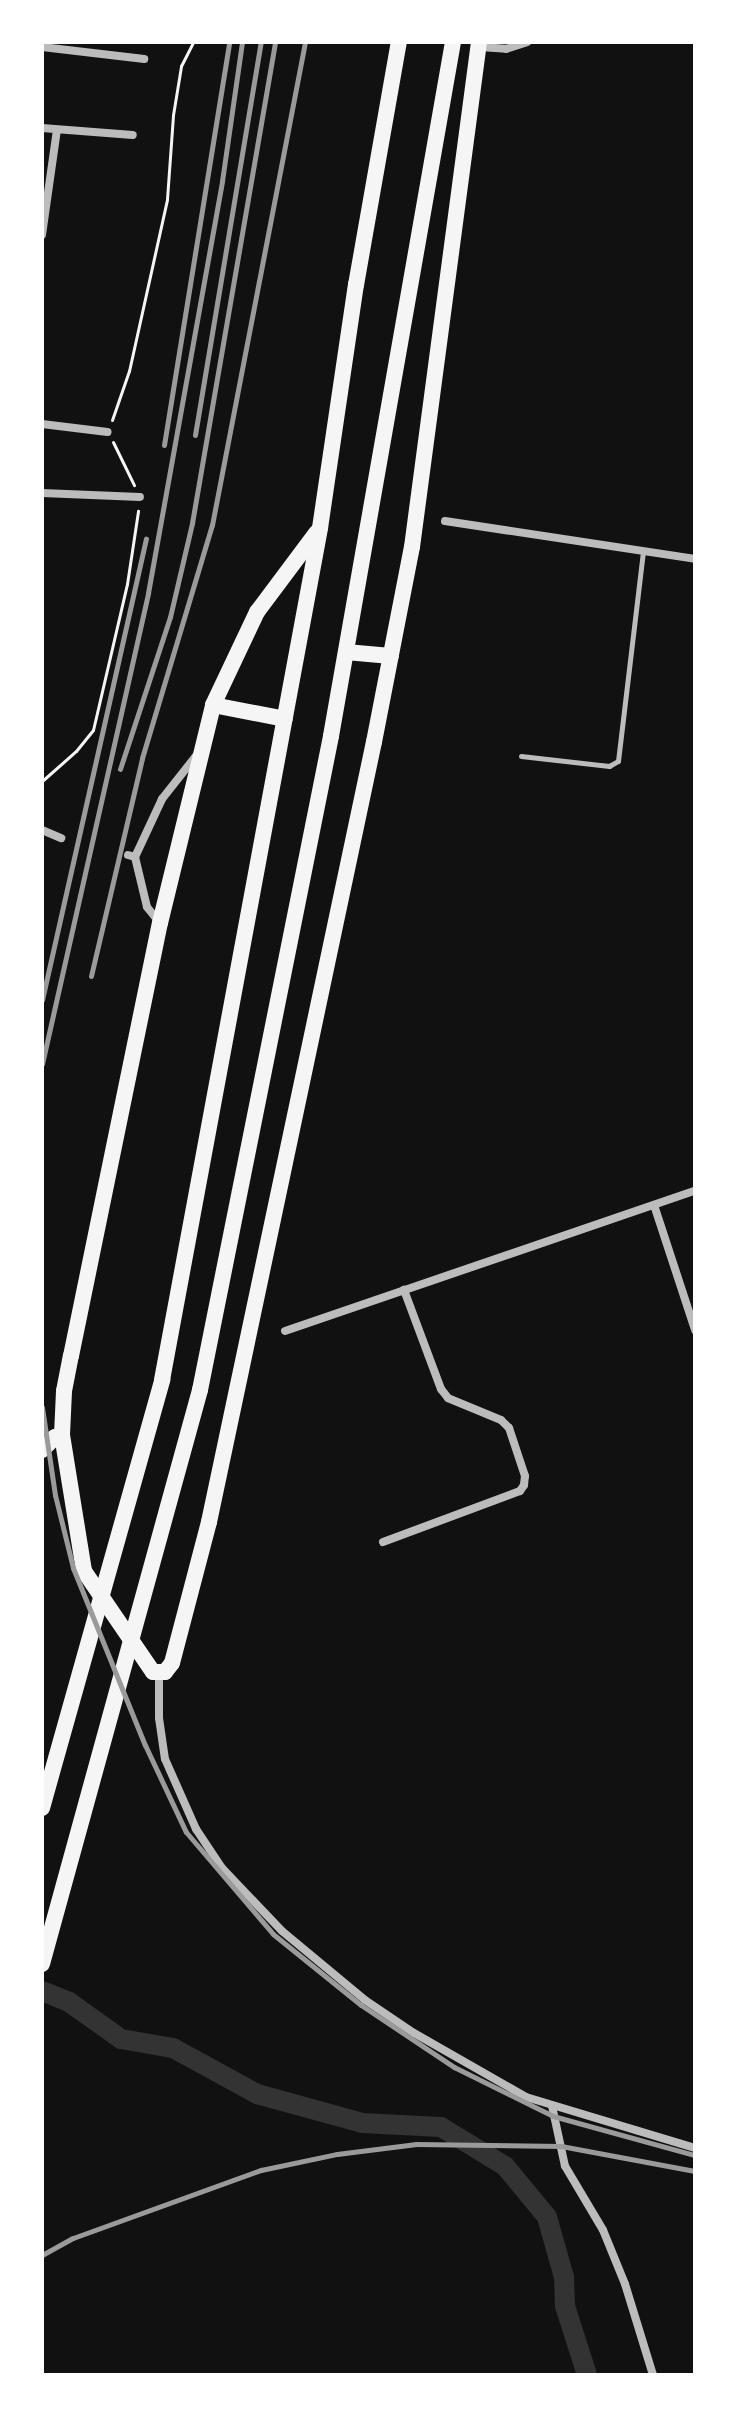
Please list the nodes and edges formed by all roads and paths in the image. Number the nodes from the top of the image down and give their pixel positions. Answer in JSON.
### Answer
{"nodes":[{"id":1,"x":193,"y":42,"type":"edge"},
{"id":2,"x":399,"y":42,"type":"edge"},
{"id":3,"x":453,"y":42,"type":"edge"},
{"id":4,"x":527,"y":42,"type":"edge"},
{"id":5,"x":480,"y":44,"type":"edge"},
{"id":6,"x":42,"y":47,"type":"edge"},
{"id":7,"x":144,"y":59,"type":"dead end"},
{"id":8,"x":42,"y":128,"type":"edge"},
{"id":9,"x":57,"y":130,"type":"junction"},
{"id":10,"x":133,"y":135,"type":"dead end"},
{"id":11,"x":42,"y":235,"type":"edge"},
{"id":12,"x":42,"y":424,"type":"edge"},
{"id":13,"x":108,"y":432,"type":"junction"},
{"id":14,"x":42,"y":493,"type":"edge"},
{"id":15,"x":140,"y":497,"type":"junction"},
{"id":16,"x":445,"y":521,"type":"dead end"},
{"id":17,"x":320,"y":528,"type":"junction"},
{"id":18,"x":643,"y":551,"type":"junction"},
{"id":19,"x":695,"y":559,"type":"edge"},
{"id":20,"x":346,"y":652,"type":"junction"},
{"id":21,"x":391,"y":656,"type":"junction"},
{"id":22,"x":213,"y":705,"type":"junction"},
{"id":23,"x":285,"y":719,"type":"junction"},
{"id":24,"x":199,"y":752,"type":"junction"},
{"id":25,"x":521,"y":756,"type":"dead end"},
{"id":26,"x":42,"y":781,"type":"edge"},
{"id":27,"x":42,"y":830,"type":"edge"},
{"id":28,"x":61,"y":838,"type":"dead end"},
{"id":29,"x":160,"y":923,"type":"junction"},
{"id":30,"x":695,"y":1191,"type":"edge"},
{"id":31,"x":654,"y":1205,"type":"junction"},
{"id":32,"x":404,"y":1290,"type":"junction"},
{"id":33,"x":695,"y":1330,"type":"edge"},
{"id":34,"x":285,"y":1331,"type":"dead end"},
{"id":35,"x":62,"y":1435,"type":"junction"},
{"id":36,"x":42,"y":1450,"type":"edge"},
{"id":37,"x":383,"y":1542,"type":"dead end"},
{"id":38,"x":159,"y":1673,"type":"junction"},
{"id":39,"x":42,"y":1808,"type":"edge"},
{"id":40,"x":42,"y":1964,"type":"edge"},
{"id":41,"x":552,"y":2106,"type":"junction"},
{"id":42,"x":695,"y":2148,"type":"edge"},
{"id":43,"x":653,"y":2375,"type":"edge"}],
"edges":[{"from":1,"to":13,"type":"path"},
{"from":2,"to":17,"type":"highway"},
{"from":3,"to":20,"type":"highway"},
{"from":4,"to":5,"type":"street"},
{"from":5,"to":21,"type":"highway"},
{"from":6,"to":7,"type":"street"},
{"from":8,"to":9,"type":"street"},
{"from":9,"to":10,"type":"street"},
{"from":9,"to":11,"type":"street"},
{"from":12,"to":13,"type":"street"},
{"from":13,"to":15,"type":"path"},
{"from":14,"to":15,"type":"street"},
{"from":15,"to":26,"type":"path"},
{"from":16,"to":18,"type":"street"},
{"from":17,"to":22,"type":"highway"},
{"from":17,"to":23,"type":"highway"},
{"from":18,"to":19,"type":"street"},
{"from":18,"to":25,"type":"lane"},
{"from":20,"to":21,"type":"highway"},
{"from":20,"to":40,"type":"highway"},
{"from":21,"to":38,"type":"highway"},
{"from":22,"to":23,"type":"highway"},
{"from":22,"to":24,"type":"highway"},
{"from":23,"to":39,"type":"highway"},
{"from":24,"to":29,"type":"highway"},
{"from":24,"to":29,"type":"street"},
{"from":27,"to":28,"type":"street"},
{"from":29,"to":35,"type":"highway"},
{"from":30,"to":31,"type":"street"},
{"from":31,"to":32,"type":"street"},
{"from":31,"to":33,"type":"street"},
{"from":32,"to":34,"type":"street"},
{"from":32,"to":37,"type":"street"},
{"from":35,"to":36,"type":"highway"},
{"from":35,"to":38,"type":"highway"},
{"from":38,"to":41,"type":"street"},
{"from":41,"to":42,"type":"street"},
{"from":41,"to":43,"type":"street"}]}
